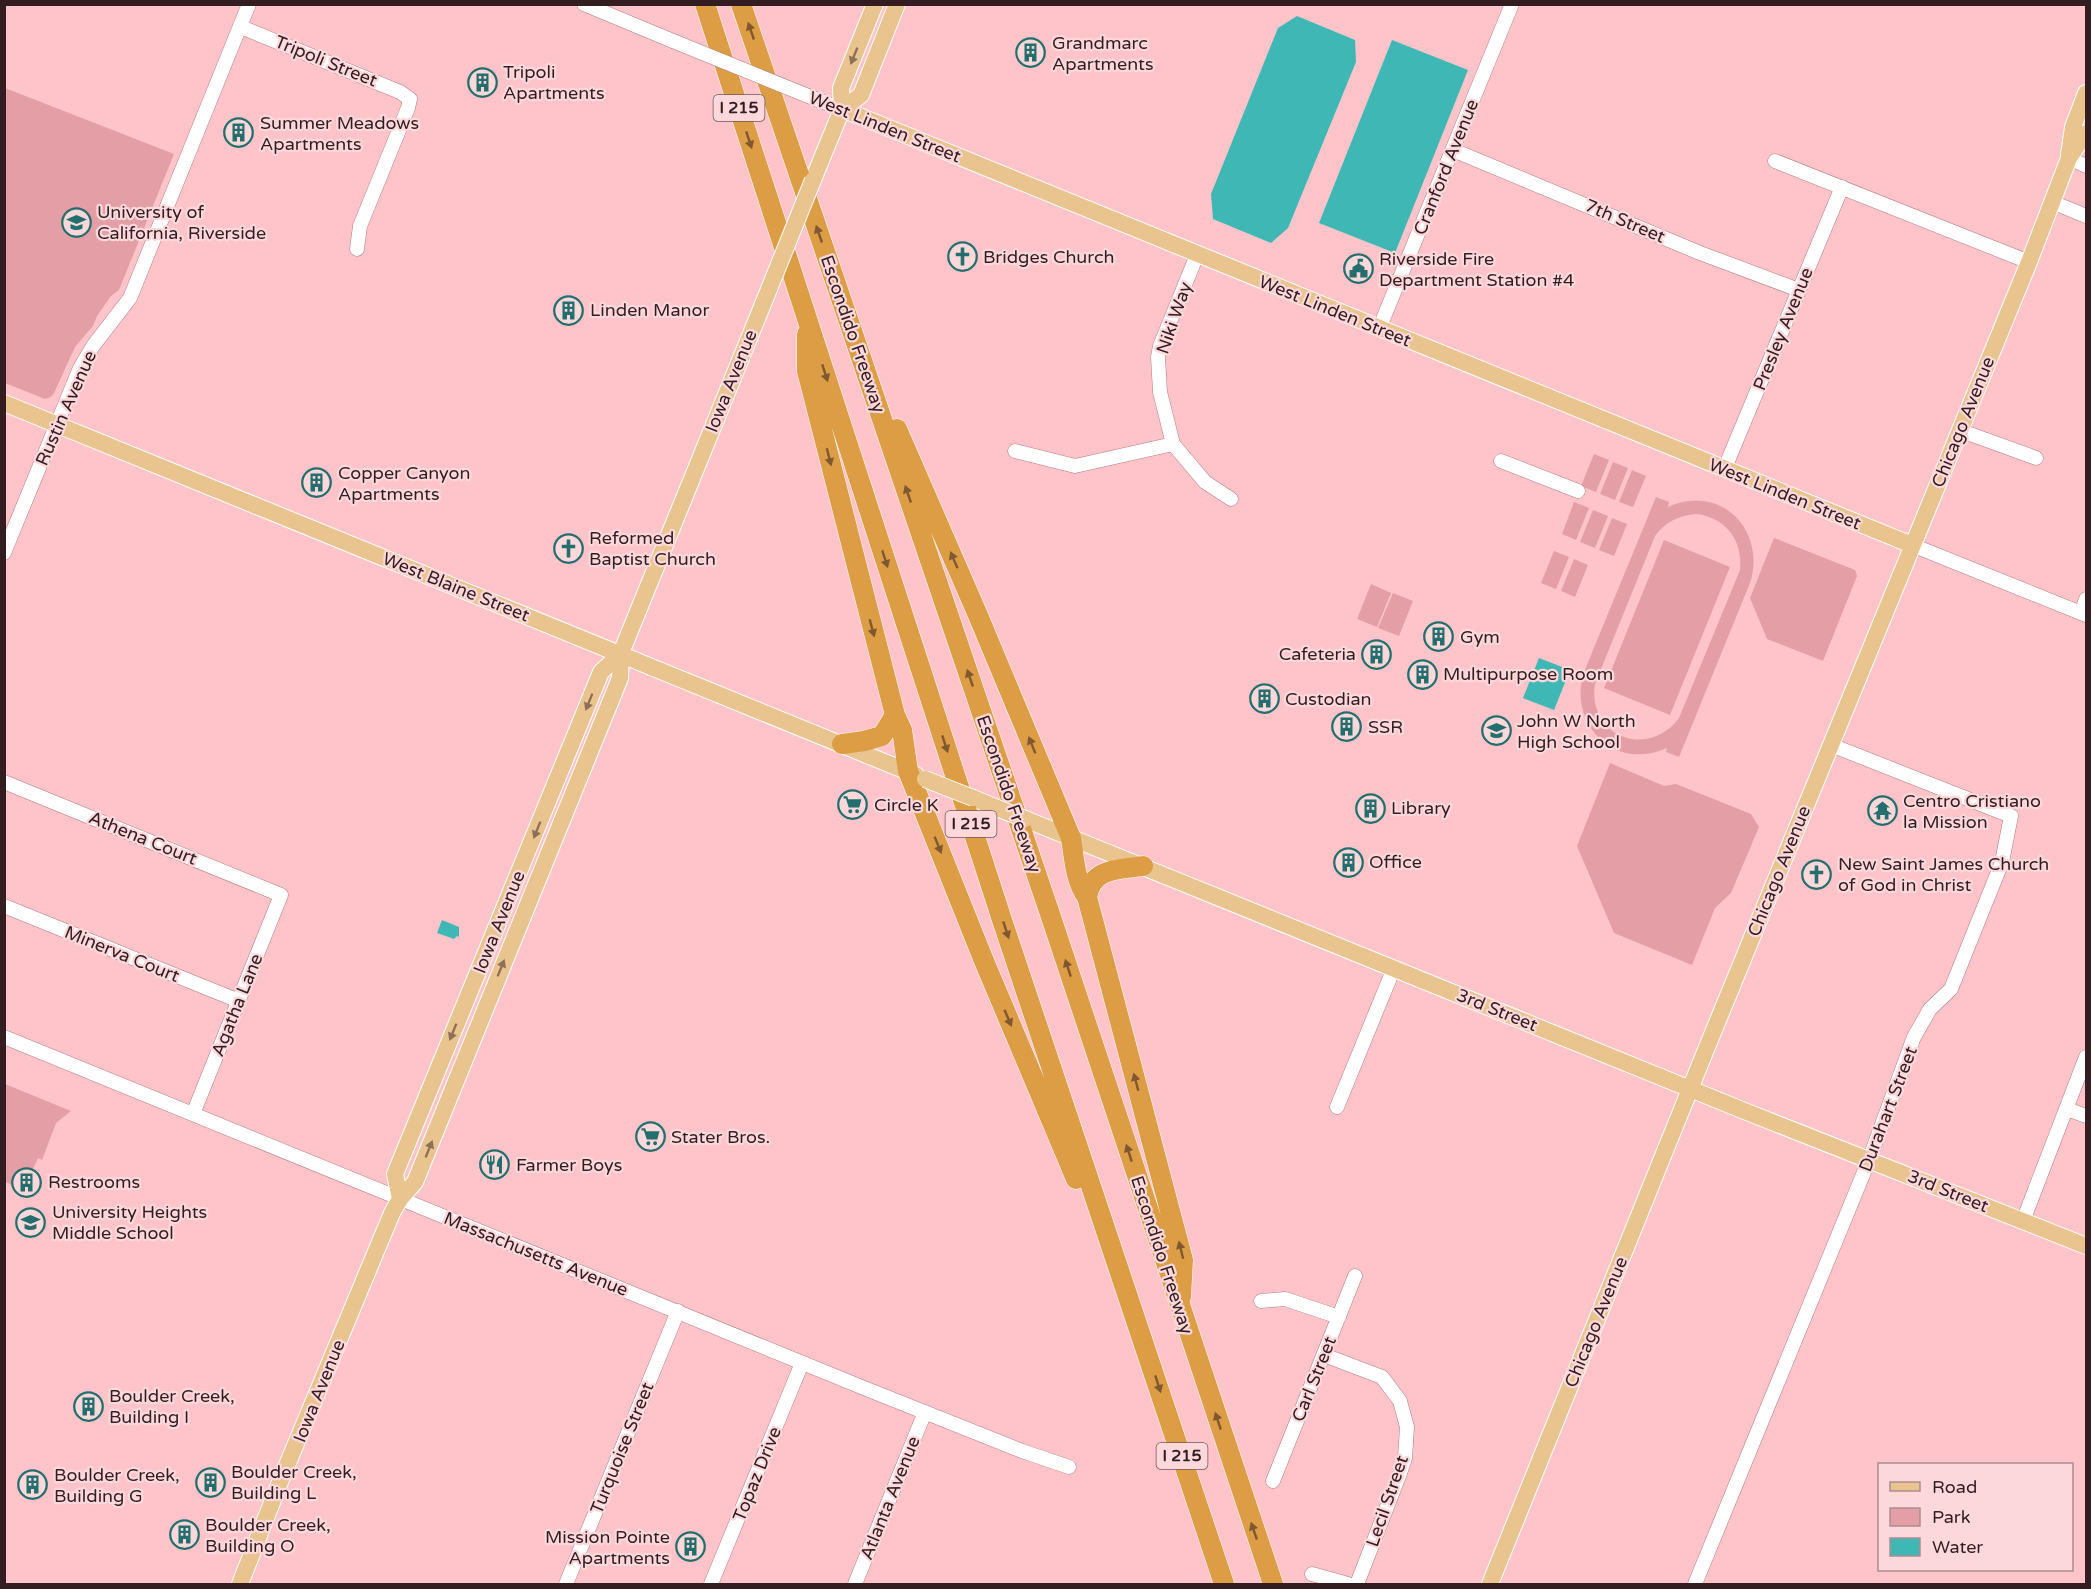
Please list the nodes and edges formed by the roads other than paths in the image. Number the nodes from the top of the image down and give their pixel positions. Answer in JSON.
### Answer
{"nodes":[{"id":1,"x":249,"y":4,"type":"edge"},
{"id":2,"x":584,"y":4,"type":"edge"},
{"id":3,"x":705,"y":4,"type":"edge"},
{"id":4,"x":741,"y":4,"type":"edge"},
{"id":5,"x":875,"y":4,"type":"edge"},
{"id":6,"x":897,"y":4,"type":"edge"},
{"id":7,"x":1512,"y":4,"type":"edge"},
{"id":8,"x":241,"y":27,"type":"junction"},
{"id":9,"x":2086,"y":93,"type":"edge"},
{"id":10,"x":842,"y":110,"type":"junction"},
{"id":11,"x":2086,"y":134,"type":"edge"},
{"id":12,"x":1453,"y":150,"type":"junction"},
{"id":13,"x":2069,"y":158,"type":"junction"},
{"id":14,"x":1775,"y":161,"type":"dead end"},
{"id":15,"x":2086,"y":166,"type":"edge"},
{"id":16,"x":1842,"y":187,"type":"junction"},
{"id":17,"x":2052,"y":202,"type":"junction"},
{"id":18,"x":2086,"y":216,"type":"edge"},
{"id":19,"x":357,"y":249,"type":"dead end"},
{"id":20,"x":1197,"y":255,"type":"junction"},
{"id":21,"x":2028,"y":262,"type":"junction"},
{"id":22,"x":1799,"y":290,"type":"junction"},
{"id":23,"x":845,"y":309,"type":"junction"},
{"id":24,"x":807,"y":318,"type":"junction"},
{"id":25,"x":1379,"y":329,"type":"junction"},
{"id":26,"x":4,"y":403,"type":"edge"},
{"id":27,"x":57,"y":424,"type":"junction"},
{"id":28,"x":1959,"y":430,"type":"junction"},
{"id":29,"x":1173,"y":444,"type":"junction"},
{"id":30,"x":1015,"y":451,"type":"dead end"},
{"id":31,"x":2036,"y":458,"type":"dead end"},
{"id":32,"x":1501,"y":460,"type":"dead end"},
{"id":33,"x":1724,"y":470,"type":"junction"},
{"id":34,"x":1578,"y":491,"type":"dead end"},
{"id":35,"x":1231,"y":499,"type":"dead end"},
{"id":36,"x":1912,"y":546,"type":"junction"},
{"id":37,"x":4,"y":553,"type":"edge"},
{"id":38,"x":2086,"y":598,"type":"edge"},
{"id":39,"x":2084,"y":614,"type":"edge"},
{"id":40,"x":621,"y":653,"type":"junction"},
{"id":41,"x":895,"y":715,"type":"junction"},
{"id":42,"x":842,"y":744,"type":"junction"},
{"id":43,"x":1831,"y":745,"type":"junction"},
{"id":44,"x":917,"y":775,"type":"junction"},
{"id":45,"x":4,"y":782,"type":"edge"},
{"id":46,"x":1064,"y":835,"type":"junction"},
{"id":47,"x":1143,"y":866,"type":"junction"},
{"id":48,"x":281,"y":895,"type":"joint"},
{"id":49,"x":1087,"y":897,"type":"junction"},
{"id":50,"x":4,"y":906,"type":"edge"},
{"id":51,"x":1394,"y":968,"type":"junction"},
{"id":52,"x":239,"y":1001,"type":"junction"},
{"id":53,"x":4,"y":1037,"type":"edge"},
{"id":54,"x":2086,"y":1057,"type":"edge"},
{"id":55,"x":1690,"y":1089,"type":"junction"},
{"id":56,"x":1337,"y":1107,"type":"dead end"},
{"id":57,"x":2067,"y":1109,"type":"junction"},
{"id":58,"x":194,"y":1114,"type":"junction"},
{"id":59,"x":2086,"y":1116,"type":"edge"},
{"id":60,"x":1869,"y":1160,"type":"junction"},
{"id":61,"x":400,"y":1199,"type":"junction"},
{"id":62,"x":2023,"y":1221,"type":"junction"},
{"id":63,"x":2086,"y":1246,"type":"edge"},
{"id":64,"x":1355,"y":1276,"type":"dead end"},
{"id":65,"x":1261,"y":1301,"type":"dead end"},
{"id":66,"x":1180,"y":1308,"type":"junction"},
{"id":67,"x":678,"y":1311,"type":"junction"},
{"id":68,"x":1339,"y":1317,"type":"junction"},
{"id":69,"x":1139,"y":1328,"type":"junction"},
{"id":70,"x":1324,"y":1355,"type":"junction"},
{"id":71,"x":802,"y":1363,"type":"junction"},
{"id":72,"x":925,"y":1412,"type":"junction"},
{"id":73,"x":1069,"y":1467,"type":"dead end"},
{"id":74,"x":1273,"y":1481,"type":"dead end"},
{"id":75,"x":1312,"y":1574,"type":"dead end"},
{"id":76,"x":240,"y":1584,"type":"edge"},
{"id":77,"x":566,"y":1584,"type":"edge"},
{"id":78,"x":711,"y":1584,"type":"edge"},
{"id":79,"x":855,"y":1584,"type":"edge"},
{"id":80,"x":1224,"y":1584,"type":"edge"},
{"id":81,"x":1273,"y":1584,"type":"edge"},
{"id":82,"x":1348,"y":1584,"type":"edge"},
{"id":83,"x":1356,"y":1584,"type":"edge"},
{"id":84,"x":1490,"y":1584,"type":"edge"},
{"id":85,"x":1695,"y":1584,"type":"edge"}],
"edges":[{"from":1,"to":8,"type":"street","name":"Rustin Avenue"},
{"from":2,"to":10,"type":"street","name":"West Linden Street","bridge":true},
{"from":3,"to":24,"type":"highway","name":"Escondido Freeway","number":"I 215","one_way":true},
{"from":23,"to":4,"type":"highway","name":"Escondido Freeway","number":"I 215","one_way":true},
{"from":5,"to":10,"type":"main road","name":"Iowa Avenue","one_way":true},
{"from":6,"to":10,"type":"main road","name":"Iowa Avenue"},
{"from":7,"to":12,"type":"street","name":"Cranford Avenue"},
{"from":8,"to":19,"type":"street","name":"Tripoli Street"},
{"from":8,"to":27,"type":"street","name":"Rustin Avenue"},
{"from":9,"to":13,"type":"main road","name":"Chicago Avenue"},
{"from":10,"to":20,"type":"main road","name":"West Linden Street"},
{"from":10,"to":40,"type":"main road","name":"Iowa Avenue","bridge":true},
{"from":11,"to":13,"type":"main road","name":"Chicago Avenue"},
{"from":12,"to":22,"type":"street","name":"7th Street"},
{"from":12,"to":25,"type":"street","name":"Cranford Avenue"},
{"from":13,"to":15,"type":"street"},
{"from":13,"to":17,"type":"main road","name":"Chicago Avenue"},
{"from":14,"to":16,"type":"street"},
{"from":16,"to":21,"type":"street"},
{"from":16,"to":22,"type":"street","name":"Presley Avenue"},
{"from":17,"to":18,"type":"street"},
{"from":17,"to":21,"type":"main road","name":"Chicago Avenue"},
{"from":20,"to":25,"type":"main road","name":"West Linden Street"},
{"from":20,"to":29,"type":"street","name":"Niki Way"},
{"from":21,"to":28,"type":"main road","name":"Chicago Avenue"},
{"from":22,"to":33,"type":"street","name":"Presley Avenue"},
{"from":46,"to":23,"type":"highway","one_way":true},
{"from":66,"to":23,"type":"highway","name":"Escondido Freeway","number":"I 215","one_way":true},
{"from":24,"to":41,"type":"highway","one_way":true},
{"from":24,"to":69,"type":"highway","name":"Escondido Freeway","number":"I 215","one_way":true},
{"from":25,"to":33,"type":"main road","name":"West Linden Street"},
{"from":26,"to":27,"type":"main road","name":"West Blaine Street"},
{"from":27,"to":37,"type":"street","name":"Rustin Avenue"},
{"from":27,"to":40,"type":"main road","name":"West Blaine Street"},
{"from":28,"to":31,"type":"street"},
{"from":28,"to":36,"type":"main road","name":"Chicago Avenue"},
{"from":29,"to":30,"type":"street"},
{"from":29,"to":35,"type":"street","name":"Niki Way"},
{"from":32,"to":34,"type":"street"},
{"from":33,"to":36,"type":"main road","name":"West Linden Street"},
{"from":36,"to":39,"type":"street","name":"West Linden Street"},
{"from":36,"to":43,"type":"main road","name":"Chicago Avenue"},
{"from":38,"to":39,"type":"street"},
{"from":40,"to":42,"type":"main road","name":"West Blaine Street"},
{"from":40,"to":61,"type":"main road","name":"Iowa Avenue"},
{"from":41,"to":42,"type":"highway"},
{"from":41,"to":44,"type":"highway"},
{"from":42,"to":44,"type":"main road","name":"West Blaine Street"},
{"from":43,"to":55,"type":"main road","name":"Chicago Avenue"},
{"from":43,"to":60,"type":"street","name":"Durahart Street"},
{"from":44,"to":46,"type":"main road","name":"3rd Street","bridge":true},
{"from":44,"to":69,"type":"highway","one_way":true},
{"from":45,"to":48,"type":"street","name":"Athena Court"},
{"from":46,"to":47,"type":"main road","name":"3rd Street"},
{"from":46,"to":49,"type":"highway"},
{"from":47,"to":49,"type":"highway"},
{"from":47,"to":51,"type":"main road","name":"3rd Street"},
{"from":48,"to":52,"type":"street","name":"Agatha Lane"},
{"from":66,"to":49,"type":"highway","one_way":true},
{"from":50,"to":52,"type":"street","name":"Minerva Court"},
{"from":51,"to":55,"type":"main road","name":"3rd Street"},
{"from":51,"to":56,"type":"street"},
{"from":52,"to":58,"type":"street","name":"Agatha Lane"},
{"from":53,"to":58,"type":"street","name":"Massachusetts Avenue"},
{"from":54,"to":57,"type":"street"},
{"from":55,"to":60,"type":"main road","name":"3rd Street"},
{"from":55,"to":84,"type":"main road","name":"Chicago Avenue"},
{"from":57,"to":59,"type":"street"},
{"from":57,"to":62,"type":"street"},
{"from":58,"to":61,"type":"street","name":"Massachusetts Avenue"},
{"from":60,"to":62,"type":"main road","name":"3rd Street"},
{"from":60,"to":85,"type":"street","name":"Durahart Street"},
{"from":61,"to":67,"type":"street","name":"Massachusetts Avenue"},
{"from":61,"to":76,"type":"main road","name":"Iowa Avenue"},
{"from":62,"to":63,"type":"main road","name":"3rd Street"},
{"from":64,"to":68,"type":"street","name":"Carl Street"},
{"from":65,"to":68,"type":"street"},
{"from":81,"to":66,"type":"highway","name":"Escondido Freeway","number":"I 215","one_way":true},
{"from":67,"to":71,"type":"street","name":"Massachusetts Avenue"},
{"from":67,"to":77,"type":"street","name":"Turquoise Street"},
{"from":68,"to":70,"type":"street","name":"Carl Street"},
{"from":69,"to":80,"type":"highway","name":"Escondido Freeway","number":"I 215","one_way":true},
{"from":70,"to":74,"type":"street","name":"Carl Street"},
{"from":70,"to":83,"type":"street","name":"Lecil Street"},
{"from":71,"to":72,"type":"street","name":"Massachusetts Avenue"},
{"from":71,"to":78,"type":"street","name":"Topaz Drive"},
{"from":72,"to":73,"type":"street","name":"Massachusetts Avenue"},
{"from":72,"to":79,"type":"street","name":"Atlanta Avenue"},
{"from":75,"to":82,"type":"street"}]}
